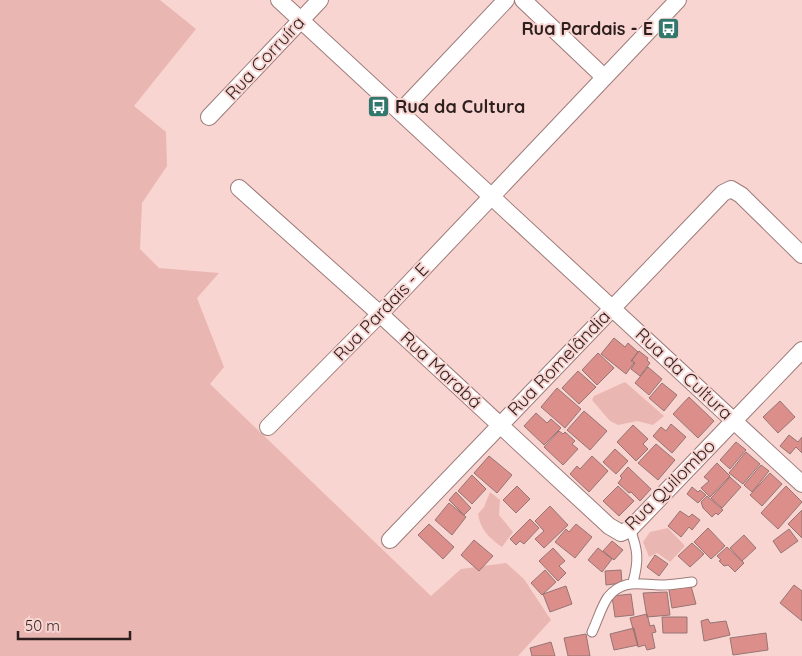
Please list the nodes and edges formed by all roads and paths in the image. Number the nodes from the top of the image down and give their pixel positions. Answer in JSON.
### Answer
{"nodes":[{"id":1,"x":279,"y":0,"type":"edge"},
{"id":2,"x":320,"y":0,"type":"edge"},
{"id":3,"x":506,"y":0,"type":"edge"},
{"id":4,"x":523,"y":0,"type":"edge"},
{"id":5,"x":678,"y":0,"type":"edge"},
{"id":6,"x":301,"y":20,"type":"junction"},
{"id":7,"x":604,"y":77,"type":"junction"},
{"id":8,"x":400,"y":112,"type":"junction"},
{"id":9,"x":209,"y":117,"type":"dead end"},
{"id":10,"x":239,"y":188,"type":"dead end"},
{"id":11,"x":491,"y":196,"type":"junction"},
{"id":12,"x":802,"y":255,"type":"edge"},
{"id":13,"x":612,"y":308,"type":"junction"},
{"id":14,"x":380,"y":314,"type":"junction"},
{"id":15,"x":802,"y":350,"type":"edge"},
{"id":16,"x":734,"y":420,"type":"junction"},
{"id":17,"x":500,"y":424,"type":"junction"},
{"id":18,"x":268,"y":427,"type":"dead end"},
{"id":19,"x":802,"y":484,"type":"edge"},
{"id":20,"x":625,"y":531,"type":"junction"},
{"id":21,"x":390,"y":540,"type":"dead end"},
{"id":22,"x":633,"y":582,"type":"junction"},
{"id":23,"x":692,"y":582,"type":"dead end"},
{"id":24,"x":592,"y":632,"type":"dead end"}],
"edges":[{"from":1,"to":6,"type":"street","name":"Rua da Cultura"},
{"from":2,"to":6,"type":"street","name":"Rua Corruíra"},
{"from":3,"to":8,"type":"street"},
{"from":4,"to":7,"type":"street"},
{"from":5,"to":7,"type":"street","name":"Rua Pardais - E"},
{"from":6,"to":8,"type":"street","name":"Rua da Cultura"},
{"from":6,"to":9,"type":"street","name":"Rua Corruíra"},
{"from":7,"to":11,"type":"street","name":"Rua Pardais - E"},
{"from":8,"to":11,"type":"street","name":"Rua da Cultura"},
{"from":10,"to":14,"type":"street","name":"Rua Marabá"},
{"from":11,"to":13,"type":"street","name":"Rua da Cultura"},
{"from":11,"to":14,"type":"street","name":"Rua Pardais - E"},
{"from":12,"to":13,"type":"street","name":"Rua Romelândia"},
{"from":13,"to":16,"type":"street","name":"Rua da Cultura"},
{"from":13,"to":17,"type":"street","name":"Rua Romelândia"},
{"from":14,"to":17,"type":"street","name":"Rua Marabá"},
{"from":14,"to":18,"type":"street","name":"Rua Pardais - E"},
{"from":15,"to":16,"type":"street","name":"Rua Quilombo"},
{"from":16,"to":19,"type":"street","name":"Rua da Cultura"},
{"from":16,"to":20,"type":"street","name":"Rua Quilombo"},
{"from":17,"to":20,"type":"street","name":"Rua Marabá"},
{"from":17,"to":21,"type":"street","name":"Rua Romelândia"},
{"from":20,"to":22,"type":"lane"},
{"from":22,"to":23,"type":"lane"},
{"from":22,"to":24,"type":"lane"}]}
